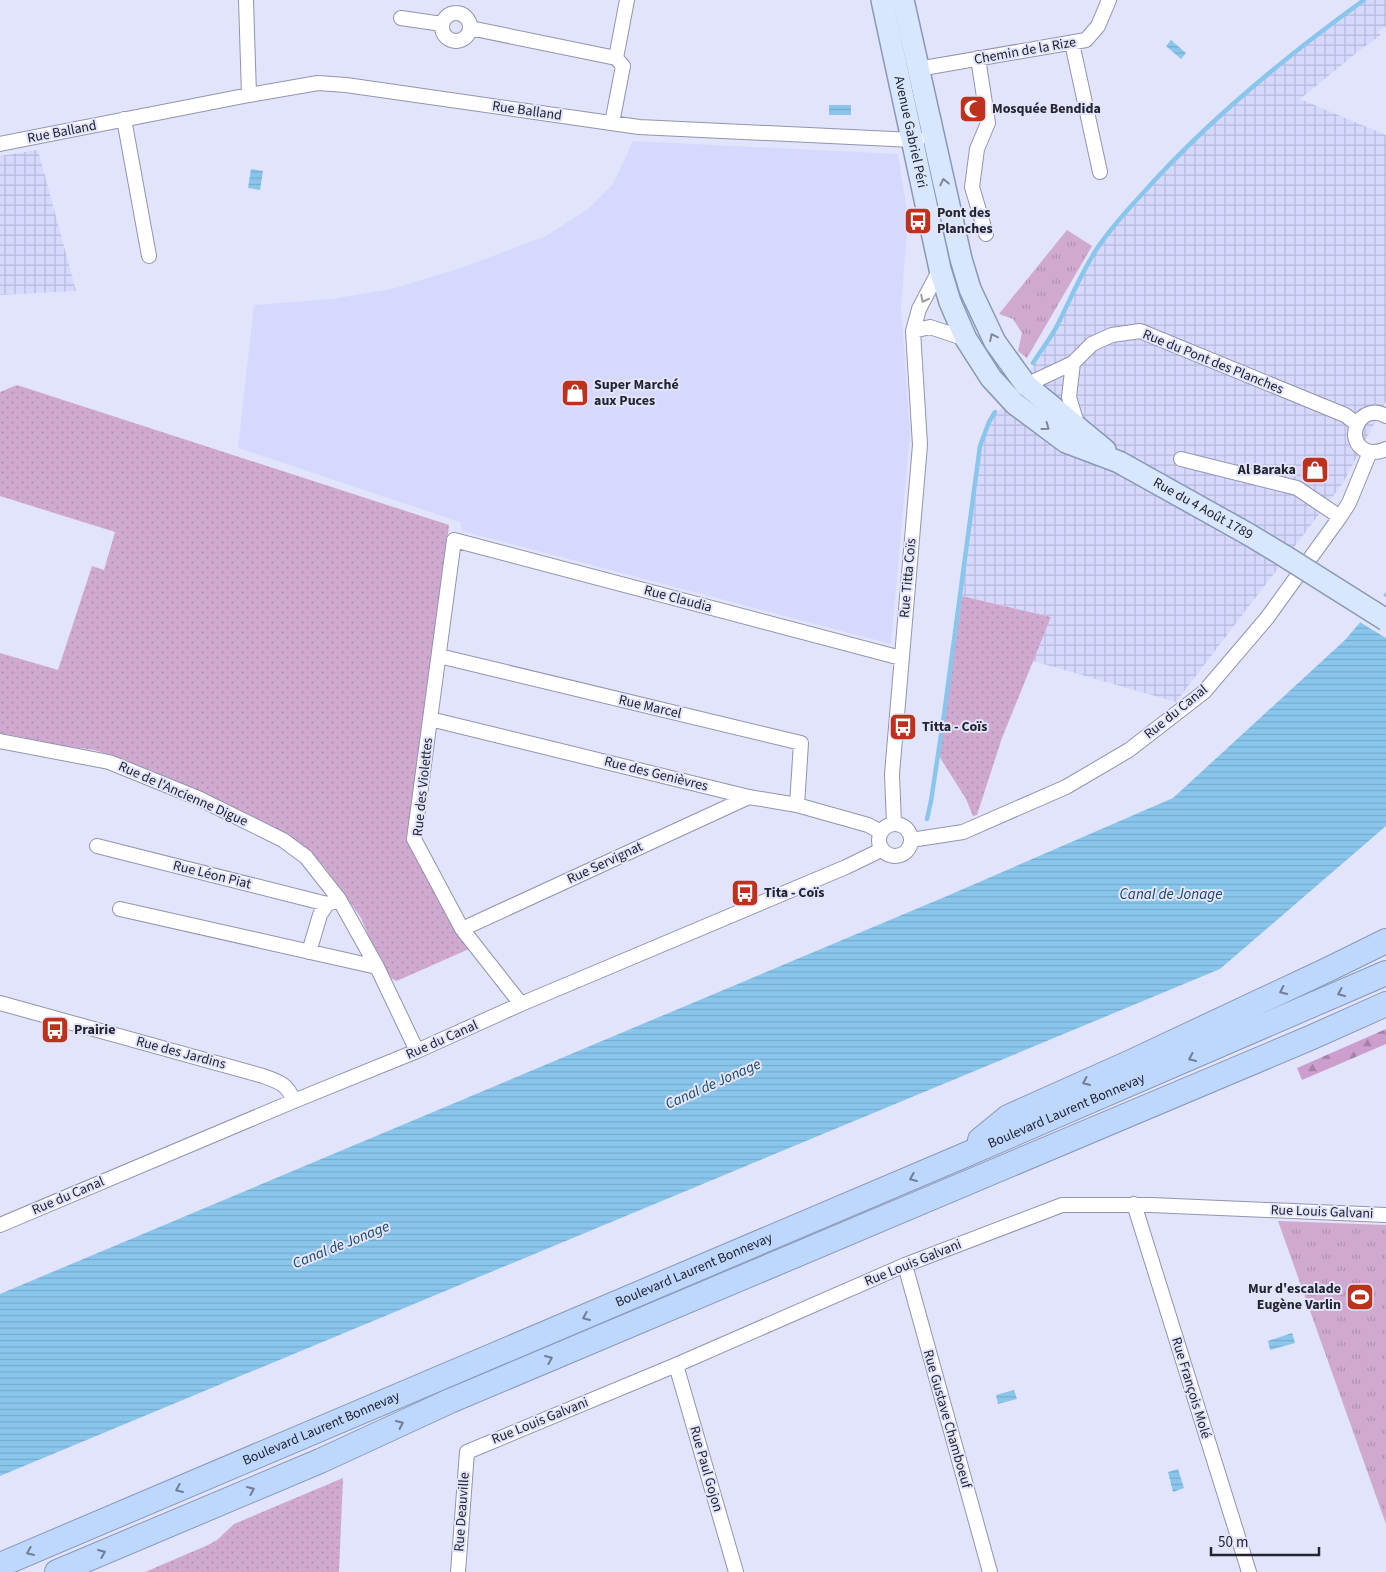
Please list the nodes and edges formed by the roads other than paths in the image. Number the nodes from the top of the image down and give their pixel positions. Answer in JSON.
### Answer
{"nodes":[{"id":1,"x":246,"y":0,"type":"edge"},
{"id":2,"x":627,"y":0,"type":"edge"},
{"id":3,"x":882,"y":0,"type":"edge"},
{"id":4,"x":890,"y":0,"type":"edge"},
{"id":5,"x":903,"y":0,"type":"edge"},
{"id":6,"x":1109,"y":0,"type":"edge"},
{"id":7,"x":401,"y":18,"type":"dead end"},
{"id":8,"x":442,"y":24,"type":"junction"},
{"id":9,"x":470,"y":28,"type":"junction"},
{"id":10,"x":1072,"y":43,"type":"junction"},
{"id":11,"x":616,"y":58,"type":"junction"},
{"id":12,"x":978,"y":58,"type":"junction"},
{"id":13,"x":918,"y":69,"type":"junction"},
{"id":14,"x":249,"y":95,"type":"junction"},
{"id":15,"x":124,"y":119,"type":"junction"},
{"id":16,"x":612,"y":123,"type":"junction"},
{"id":17,"x":934,"y":135,"type":"junction"},
{"id":18,"x":913,"y":140,"type":"junction"},
{"id":19,"x":0,"y":144,"type":"edge"},
{"id":20,"x":1100,"y":172,"type":"dead end"},
{"id":21,"x":986,"y":234,"type":"dead end"},
{"id":22,"x":148,"y":256,"type":"dead end"},
{"id":23,"x":940,"y":269,"type":"junction"},
{"id":24,"x":913,"y":332,"type":"junction"},
{"id":25,"x":966,"y":339,"type":"junction"},
{"id":26,"x":1073,"y":364,"type":"junction"},
{"id":27,"x":1023,"y":381,"type":"junction"},
{"id":28,"x":1008,"y":396,"type":"joint"},
{"id":29,"x":1386,"y":416,"type":"edge"},
{"id":30,"x":1357,"y":424,"type":"junction"},
{"id":31,"x":1078,"y":427,"type":"junction"},
{"id":32,"x":1386,"y":449,"type":"edge"},
{"id":33,"x":1370,"y":452,"type":"junction"},
{"id":34,"x":1181,"y":459,"type":"dead end"},
{"id":35,"x":1119,"y":462,"type":"junction"},
{"id":36,"x":1340,"y":518,"type":"junction"},
{"id":37,"x":454,"y":540,"type":"joint"},
{"id":38,"x":1386,"y":620,"type":"edge"},
{"id":39,"x":439,"y":656,"type":"junction"},
{"id":40,"x":901,"y":658,"type":"junction"},
{"id":41,"x":430,"y":719,"type":"junction"},
{"id":42,"x":0,"y":741,"type":"edge"},
{"id":43,"x":749,"y":796,"type":"junction"},
{"id":44,"x":797,"y":805,"type":"junction"},
{"id":45,"x":894,"y":824,"type":"junction"},
{"id":46,"x":881,"y":832,"type":"junction"},
{"id":47,"x":911,"y":840,"type":"junction"},
{"id":48,"x":97,"y":846,"type":"dead end"},
{"id":49,"x":881,"y":850,"type":"junction"},
{"id":50,"x":333,"y":902,"type":"junction"},
{"id":51,"x":120,"y":909,"type":"dead end"},
{"id":52,"x":1386,"y":926,"type":"edge"},
{"id":53,"x":462,"y":929,"type":"junction"},
{"id":54,"x":1386,"y":941,"type":"edge"},
{"id":55,"x":309,"y":952,"type":"junction"},
{"id":56,"x":377,"y":967,"type":"junction"},
{"id":57,"x":1327,"y":970,"type":"junction"},
{"id":58,"x":1386,"y":973,"type":"edge"},
{"id":59,"x":0,"y":1003,"type":"edge"},
{"id":60,"x":521,"y":1004,"type":"junction"},
{"id":61,"x":1386,"y":1004,"type":"edge"},
{"id":62,"x":417,"y":1051,"type":"junction"},
{"id":63,"x":294,"y":1100,"type":"junction"},
{"id":64,"x":958,"y":1158,"type":"junction"},
{"id":65,"x":1134,"y":1204,"type":"junction"},
{"id":66,"x":1386,"y":1215,"type":"edge"},
{"id":67,"x":0,"y":1225,"type":"edge"},
{"id":68,"x":905,"y":1266,"type":"junction"},
{"id":69,"x":676,"y":1365,"type":"junction"},
{"id":70,"x":466,"y":1452,"type":"joint"},
{"id":71,"x":0,"y":1565,"type":"edge"},
{"id":72,"x":57,"y":1572,"type":"edge"},
{"id":73,"x":458,"y":1572,"type":"edge"},
{"id":74,"x":736,"y":1572,"type":"edge"},
{"id":75,"x":990,"y":1572,"type":"edge"},
{"id":76,"x":1249,"y":1572,"type":"edge"}],
"edges":[{"from":1,"to":14,"type":"street"},
{"from":2,"to":11,"type":"street"},
{"from":3,"to":18,"type":"main road","name":"Avenue Gabriel Péri"},
{"from":4,"to":13,"type":"main road","name":"Avenue Gabriel Péri"},
{"from":5,"to":13,"type":"main road","name":"Avenue Gabriel Péri"},
{"from":6,"to":10,"type":"street","name":"Chemin de la Rize"},
{"from":7,"to":8,"type":"street"},
{"from":8,"to":9,"type":"street"},
{"from":8,"to":9,"type":"street"},
{"from":9,"to":11,"type":"street"},
{"from":10,"to":12,"type":"street","name":"Chemin de la Rize"},
{"from":10,"to":20,"type":"street"},
{"from":11,"to":16,"type":"street"},
{"from":12,"to":13,"type":"street","name":"Chemin de la Rize"},
{"from":12,"to":21,"type":"street"},
{"from":13,"to":17,"type":"main road","name":"Avenue Gabriel Péri"},
{"from":14,"to":15,"type":"street","name":"Rue Balland"},
{"from":14,"to":16,"type":"street","name":"Rue Balland"},
{"from":15,"to":19,"type":"street","name":"Rue Balland"},
{"from":15,"to":22,"type":"street"},
{"from":16,"to":18,"type":"street","name":"Rue Balland"},
{"from":17,"to":18,"type":"street","name":"Rue Balland"},
{"from":27,"to":17,"type":"main road","name":"Avenue Gabriel Péri","one_way":true},
{"from":18,"to":23,"type":"main road","name":"Avenue Gabriel Péri"},
{"from":23,"to":24,"type":"street","name":"Rue Titta Coïs","one_way":true},
{"from":23,"to":25,"type":"main road","name":"Avenue Gabriel Péri"},
{"from":24,"to":25,"type":"street"},
{"from":24,"to":40,"type":"street","name":"Rue Titta Coïs"},
{"from":25,"to":28,"type":"main road","name":"Avenue Gabriel Péri"},
{"from":26,"to":27,"type":"street","name":"Rue du Pont des Planches"},
{"from":26,"to":30,"type":"street","name":"Rue du Pont des Planches"},
{"from":26,"to":31,"type":"street"},
{"from":27,"to":31,"type":"main road","name":"Rue du 4 Août 1789"},
{"from":28,"to":35,"type":"main road","name":"Rue du 4 Août 1789","one_way":true},
{"from":29,"to":30,"type":"street"},
{"from":30,"to":33,"type":"street"},
{"from":31,"to":35,"type":"main road","name":"Rue du 4 Août 1789"},
{"from":32,"to":33,"type":"street"},
{"from":33,"to":36,"type":"street","name":"Rue du Canal"},
{"from":34,"to":36,"type":"street"},
{"from":35,"to":38,"type":"main road","name":"Rue du 4 Août 1789","bridge":true},
{"from":36,"to":47,"type":"street","name":"Rue du Canal"},
{"from":37,"to":39,"type":"street","name":"Rue des Violettes"},
{"from":37,"to":40,"type":"street","name":"Rue Claudia"},
{"from":39,"to":41,"type":"street","name":"Rue des Violettes"},
{"from":39,"to":44,"type":"street","name":"Rue Marcel"},
{"from":40,"to":45,"type":"street","name":"Rue Titta Coïs"},
{"from":41,"to":43,"type":"street","name":"Rue des Genièvres"},
{"from":41,"to":53,"type":"street","name":"Rue des Violettes"},
{"from":42,"to":50,"type":"street","name":"Rue de l'Ancienne Digue"},
{"from":43,"to":44,"type":"street","name":"Rue des Genièvres"},
{"from":43,"to":53,"type":"street","name":"Rue Servignat"},
{"from":44,"to":46,"type":"street","name":"Rue des Genièvres"},
{"from":45,"to":46,"type":"street"},
{"from":45,"to":47,"type":"street"},
{"from":46,"to":49,"type":"street"},
{"from":47,"to":49,"type":"street"},
{"from":48,"to":50,"type":"street","name":"Rue Léon Piat"},
{"from":49,"to":60,"type":"street","name":"Rue du Canal"},
{"from":50,"to":55,"type":"street"},
{"from":50,"to":56,"type":"street"},
{"from":51,"to":55,"type":"street"},
{"from":52,"to":57,"type":"highway"},
{"from":53,"to":60,"type":"street","name":"Rue des Violettes"},
{"from":54,"to":57,"type":"highway"},
{"from":55,"to":56,"type":"street"},
{"from":56,"to":62,"type":"street"},
{"from":57,"to":64,"type":"highway","one_way":true},
{"from":58,"to":64,"type":"highway","name":"Boulevard Laurent Bonnevay","one_way":true},
{"from":59,"to":63,"type":"street","name":"Rue des Jardins"},
{"from":60,"to":62,"type":"street","name":"Rue du Canal"},
{"from":72,"to":61,"type":"highway","name":"Boulevard Laurent Bonnevay","one_way":true},
{"from":62,"to":63,"type":"street","name":"Rue du Canal"},
{"from":63,"to":67,"type":"street","name":"Rue du Canal"},
{"from":64,"to":71,"type":"highway","name":"Boulevard Laurent Bonnevay","one_way":true},
{"from":65,"to":66,"type":"street","name":"Rue Louis Galvani"},
{"from":65,"to":68,"type":"street","name":"Rue Louis Galvani"},
{"from":65,"to":76,"type":"street","name":"Rue François Molé"},
{"from":68,"to":69,"type":"street","name":"Rue Louis Galvani"},
{"from":68,"to":75,"type":"street","name":"Rue Gustave Chamboeuf"},
{"from":69,"to":70,"type":"street","name":"Rue Louis Galvani"},
{"from":69,"to":74,"type":"street","name":"Rue Paul Gojon"},
{"from":70,"to":73,"type":"street","name":"Rue Deauville"}]}
